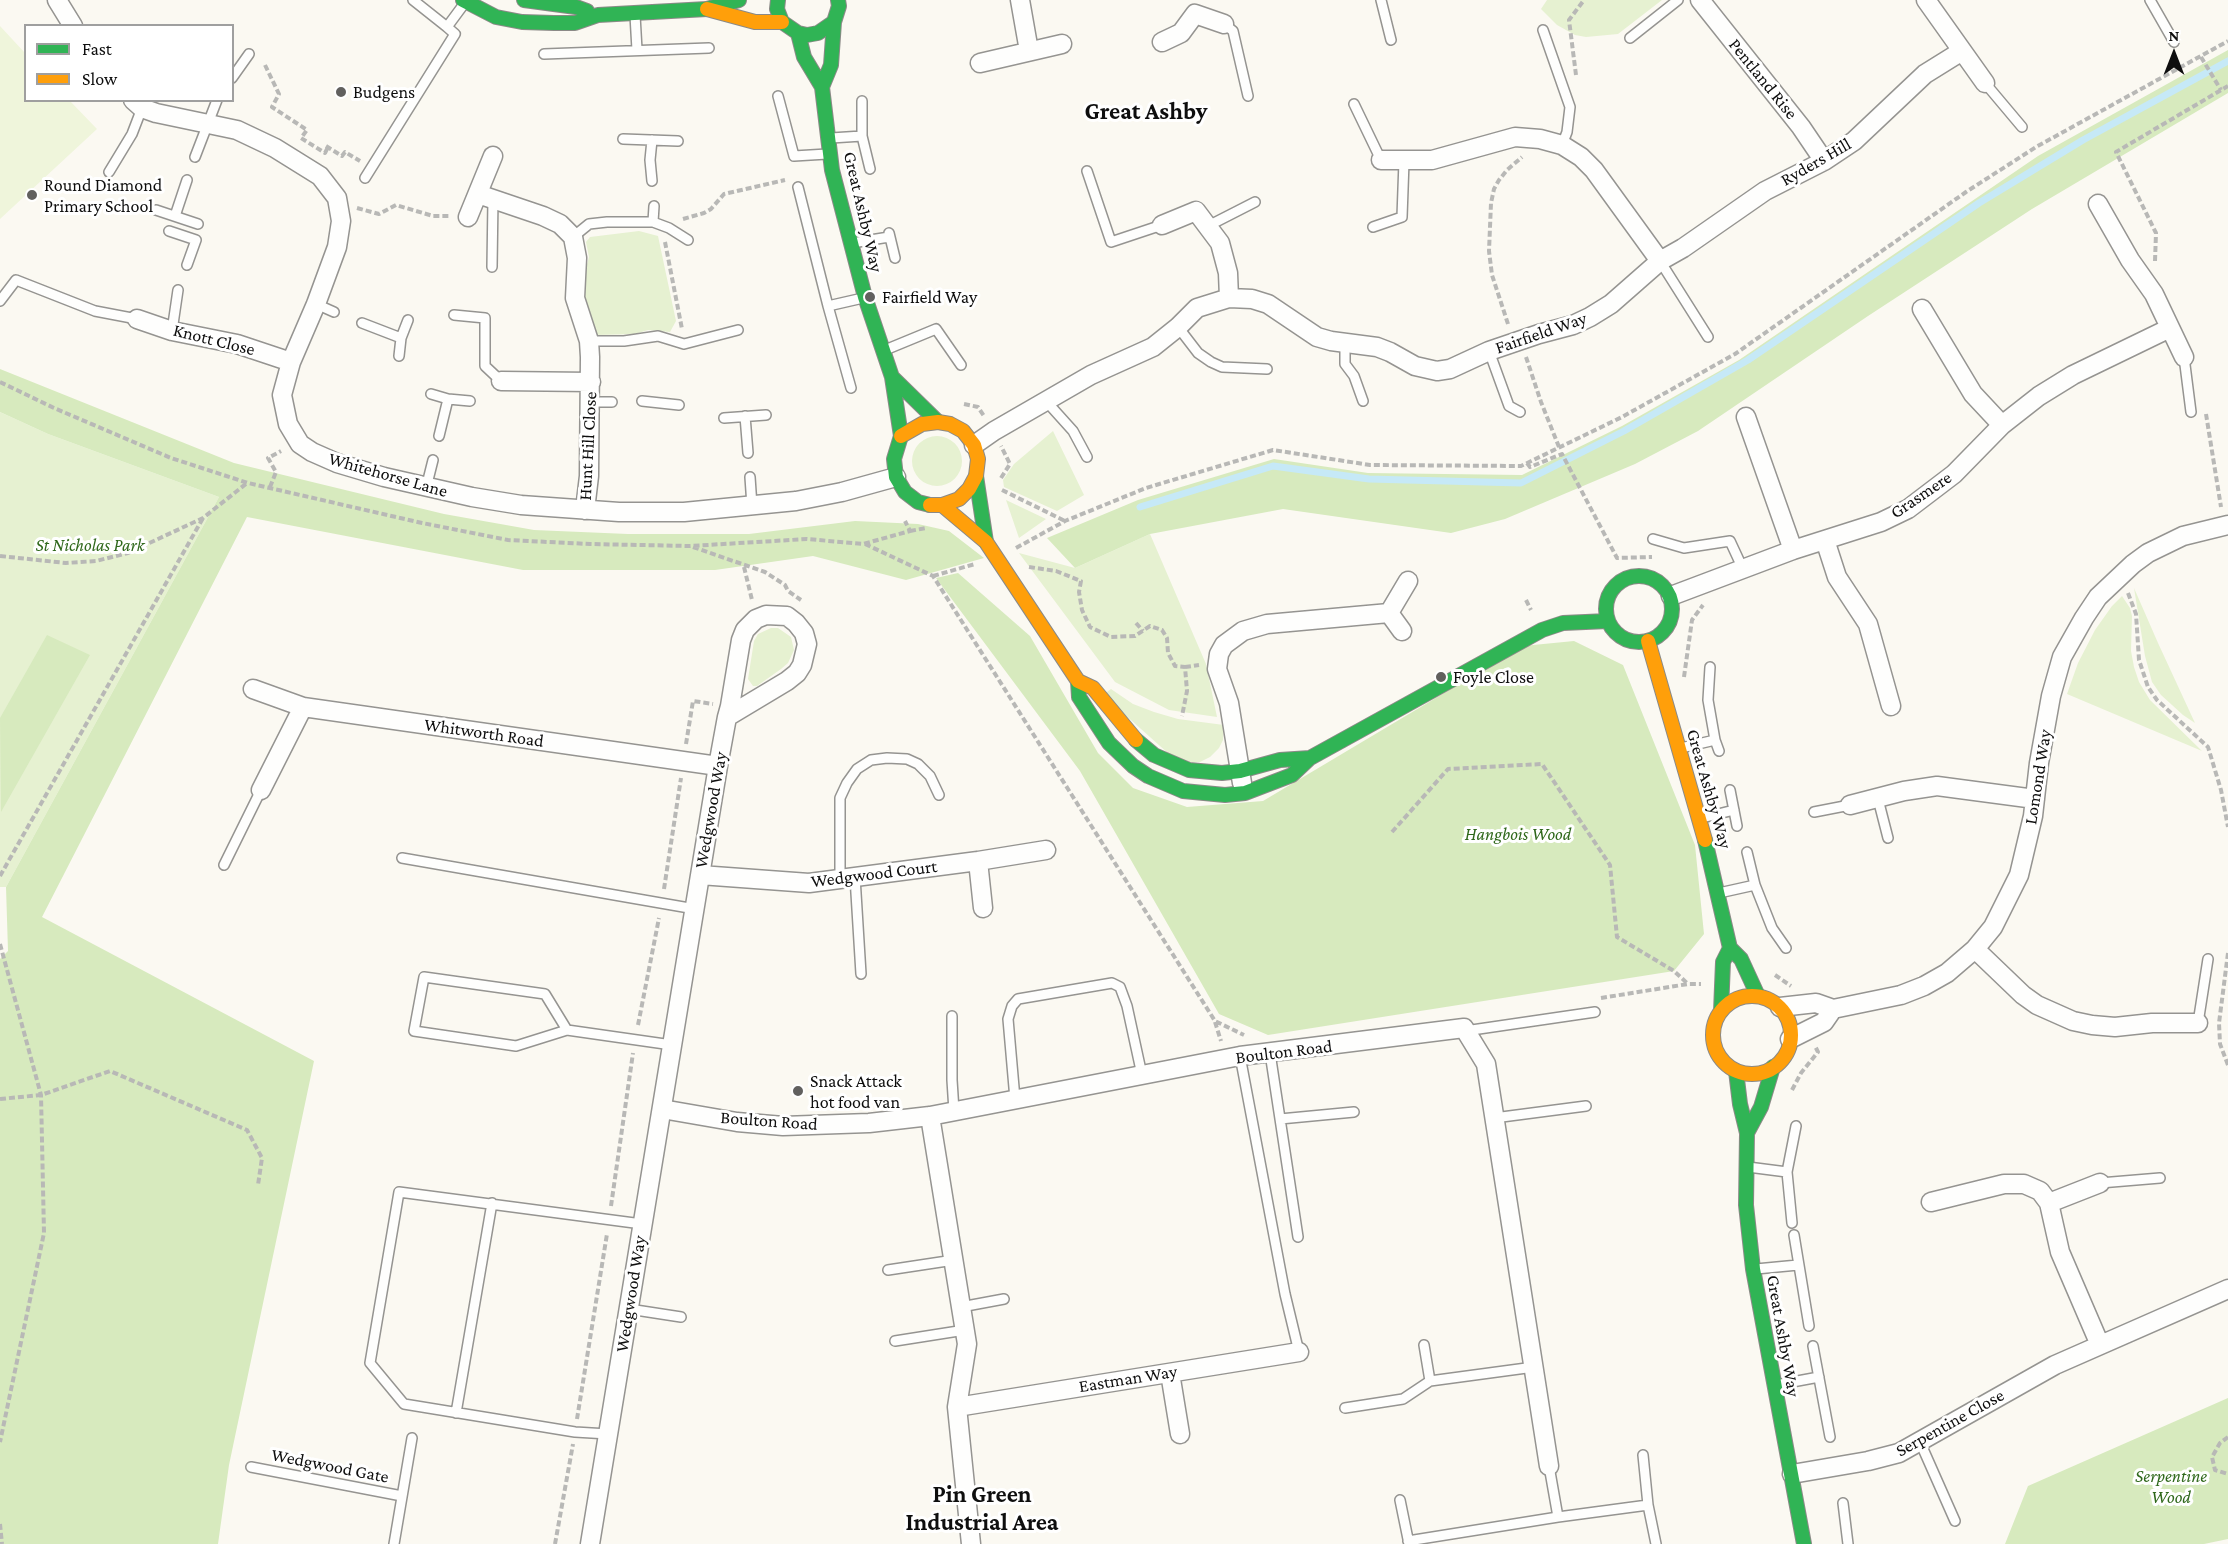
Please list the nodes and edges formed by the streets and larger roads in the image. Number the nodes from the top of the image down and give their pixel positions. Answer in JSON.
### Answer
{"nodes":[{"id":1,"x":57,"y":0,"type":"edge"},
{"id":2,"x":524,"y":0,"type":"edge"},
{"id":3,"x":739,"y":0,"type":"edge"},
{"id":4,"x":778,"y":0,"type":"edge"},
{"id":5,"x":838,"y":0,"type":"edge"},
{"id":6,"x":1020,"y":0,"type":"edge"},
{"id":7,"x":1700,"y":0,"type":"edge"},
{"id":8,"x":1926,"y":0,"type":"edge"},
{"id":9,"x":466,"y":1,"type":"edge"},
{"id":10,"x":1198,"y":7,"type":"edge"},
{"id":11,"x":707,"y":9,"type":"junction"},
{"id":12,"x":598,"y":15,"type":"junction"},
{"id":13,"x":782,"y":22,"type":"junction"},
{"id":14,"x":834,"y":22,"type":"junction"},
{"id":15,"x":72,"y":24,"type":"edge"},
{"id":16,"x":1224,"y":24,"type":"road end"},
{"id":17,"x":798,"y":33,"type":"junction"},
{"id":18,"x":1162,"y":42,"type":"dead end"},
{"id":19,"x":1062,"y":44,"type":"dead end"},
{"id":20,"x":1029,"y":51,"type":"junction"},
{"id":21,"x":1962,"y":51,"type":"junction"},
{"id":22,"x":980,"y":63,"type":"dead end"},
{"id":23,"x":1985,"y":83,"type":"road end"},
{"id":24,"x":822,"y":87,"type":"junction"},
{"id":25,"x":138,"y":104,"type":"edge"},
{"id":26,"x":493,"y":156,"type":"dead end"},
{"id":27,"x":1382,"y":160,"type":"road end"},
{"id":28,"x":1824,"y":161,"type":"junction"},
{"id":29,"x":485,"y":197,"type":"junction"},
{"id":30,"x":2098,"y":204,"type":"dead end"},
{"id":31,"x":468,"y":217,"type":"road end"},
{"id":32,"x":1162,"y":225,"type":"road end"},
{"id":33,"x":1660,"y":261,"type":"junction"},
{"id":34,"x":1229,"y":298,"type":"junction"},
{"id":35,"x":1922,"y":309,"type":"dead end"},
{"id":36,"x":137,"y":319,"type":"road end"},
{"id":37,"x":2170,"y":327,"type":"junction"},
{"id":38,"x":2184,"y":357,"type":"road end"},
{"id":39,"x":291,"y":362,"type":"junction"},
{"id":40,"x":892,"y":377,"type":"junction"},
{"id":41,"x":501,"y":381,"type":"road end"},
{"id":42,"x":591,"y":382,"type":"junction"},
{"id":43,"x":1746,"y":417,"type":"dead end"},
{"id":44,"x":938,"y":422,"type":"junction"},
{"id":45,"x":2002,"y":425,"type":"junction"},
{"id":46,"x":902,"y":436,"type":"junction"},
{"id":47,"x":974,"y":445,"type":"junction"},
{"id":48,"x":976,"y":476,"type":"junction"},
{"id":49,"x":896,"y":477,"type":"junction"},
{"id":50,"x":942,"y":505,"type":"junction"},
{"id":51,"x":585,"y":510,"type":"junction"},
{"id":52,"x":2226,"y":525,"type":"edge"},
{"id":53,"x":1825,"y":540,"type":"junction"},
{"id":54,"x":986,"y":542,"type":"junction"},
{"id":55,"x":1793,"y":550,"type":"junction"},
{"id":56,"x":1408,"y":581,"type":"dead end"},
{"id":57,"x":1671,"y":596,"type":"junction"},
{"id":58,"x":1607,"y":598,"type":"junction"},
{"id":59,"x":1389,"y":613,"type":"junction"},
{"id":60,"x":1608,"y":621,"type":"junction"},
{"id":61,"x":1563,"y":624,"type":"junction"},
{"id":62,"x":1401,"y":631,"type":"dead end"},
{"id":63,"x":1648,"y":641,"type":"junction"},
{"id":64,"x":1078,"y":681,"type":"junction"},
{"id":65,"x":253,"y":689,"type":"dead end"},
{"id":66,"x":1891,"y":705,"type":"dead end"},
{"id":67,"x":303,"y":707,"type":"junction"},
{"id":68,"x":728,"y":712,"type":"junction"},
{"id":69,"x":1310,"y":758,"type":"junction"},
{"id":70,"x":718,"y":766,"type":"junction"},
{"id":71,"x":1240,"y":771,"type":"junction"},
{"id":72,"x":261,"y":790,"type":"road end"},
{"id":73,"x":1245,"y":793,"type":"junction"},
{"id":74,"x":2035,"y":799,"type":"junction"},
{"id":75,"x":1850,"y":805,"type":"road end"},
{"id":76,"x":1046,"y":850,"type":"dead end"},
{"id":77,"x":978,"y":861,"type":"junction"},
{"id":78,"x":700,"y":875,"type":"junction"},
{"id":79,"x":983,"y":908,"type":"dead end"},
{"id":80,"x":1730,"y":948,"type":"junction"},
{"id":81,"x":1975,"y":949,"type":"junction"},
{"id":82,"x":1758,"y":996,"type":"junction"},
{"id":83,"x":1780,"y":1007,"type":"junction"},
{"id":84,"x":1833,"y":1009,"type":"junction"},
{"id":85,"x":1721,"y":1011,"type":"junction"},
{"id":86,"x":2198,"y":1023,"type":"road end"},
{"id":87,"x":1790,"y":1039,"type":"junction"},
{"id":88,"x":1773,"y":1067,"type":"junction"},
{"id":89,"x":1736,"y":1071,"type":"junction"},
{"id":90,"x":662,"y":1109,"type":"junction"},
{"id":91,"x":930,"y":1116,"type":"junction"},
{"id":92,"x":1747,"y":1133,"type":"junction"},
{"id":93,"x":2100,"y":1183,"type":"road end"},
{"id":94,"x":1931,"y":1202,"type":"dead end"},
{"id":95,"x":2049,"y":1203,"type":"junction"},
{"id":96,"x":2228,"y":1289,"type":"edge"},
{"id":97,"x":2100,"y":1345,"type":"junction"},
{"id":98,"x":1299,"y":1352,"type":"road end"},
{"id":99,"x":1170,"y":1373,"type":"junction"},
{"id":100,"x":957,"y":1407,"type":"junction"},
{"id":101,"x":1180,"y":1434,"type":"dead end"},
{"id":102,"x":1549,"y":1466,"type":"road end"},
{"id":103,"x":1791,"y":1474,"type":"junction"},
{"id":104,"x":590,"y":1544,"type":"edge"},
{"id":105,"x":971,"y":1544,"type":"edge"},
{"id":106,"x":1803,"y":1544,"type":"edge"}],
"edges":[{"from":1,"to":15,"type":"street"},
{"from":2,"to":12,"type":"street"},
{"from":3,"to":11,"type":"street"},
{"from":4,"to":13,"type":"street"},
{"from":5,"to":14,"type":"street","name":"Great Ashby Way"},
{"from":6,"to":20,"type":"street"},
{"from":7,"to":28,"type":"street","name":"Pentland Rise"},
{"from":8,"to":21,"type":"street"},
{"from":9,"to":12,"type":"street"},
{"from":10,"to":16,"type":"street"},
{"from":10,"to":18,"type":"street"},
{"from":11,"to":12,"type":"street"},
{"from":11,"to":13,"type":"street"},
{"from":13,"to":17,"type":"street"},
{"from":14,"to":17,"type":"street"},
{"from":14,"to":24,"type":"street","name":"Great Ashby Way"},
{"from":17,"to":24,"type":"street","name":"Great Ashby Way"},
{"from":19,"to":20,"type":"street"},
{"from":20,"to":22,"type":"street"},
{"from":21,"to":23,"type":"street"},
{"from":21,"to":28,"type":"street","name":"Ryders Hill"},
{"from":24,"to":40,"type":"street","name":"Great Ashby Way"},
{"from":25,"to":39,"type":"street"},
{"from":26,"to":29,"type":"street"},
{"from":27,"to":33,"type":"street"},
{"from":28,"to":33,"type":"street","name":"Ryders Hill"},
{"from":29,"to":31,"type":"street"},
{"from":29,"to":42,"type":"street","name":"Hunt Hill Close"},
{"from":30,"to":37,"type":"street"},
{"from":32,"to":34,"type":"street"},
{"from":33,"to":34,"type":"street","name":"Fairfield Way"},
{"from":34,"to":47,"type":"street","name":"Fairfield Way"},
{"from":35,"to":45,"type":"street"},
{"from":36,"to":39,"type":"street","name":"Knott Close"},
{"from":37,"to":38,"type":"street"},
{"from":37,"to":45,"type":"street","name":"Grasmere"},
{"from":39,"to":51,"type":"street","name":"Whitehorse Lane"},
{"from":40,"to":44,"type":"street","name":"Great Ashby Way"},
{"from":40,"to":46,"type":"street","name":"Great Ashby Way"},
{"from":41,"to":42,"type":"street","name":"Hunt Hill Close"},
{"from":42,"to":51,"type":"street","name":"Hunt Hill Close"},
{"from":43,"to":55,"type":"street"},
{"from":44,"to":46,"type":"street"},
{"from":44,"to":47,"type":"street","name":"Great Ashby Way"},
{"from":45,"to":53,"type":"street","name":"Grasmere"},
{"from":46,"to":49,"type":"street","name":"Great Ashby Way"},
{"from":47,"to":48,"type":"street"},
{"from":48,"to":50,"type":"street"},
{"from":48,"to":54,"type":"street"},
{"from":49,"to":50,"type":"street"},
{"from":49,"to":51,"type":"street","name":"Whitehorse Lane"},
{"from":50,"to":54,"type":"street"},
{"from":52,"to":74,"type":"street","name":"Lomond Way"},
{"from":53,"to":55,"type":"street","name":"Grasmere"},
{"from":53,"to":66,"type":"street"},
{"from":54,"to":64,"type":"street"},
{"from":55,"to":57,"type":"street","name":"Grasmere"},
{"from":56,"to":59,"type":"street"},
{"from":57,"to":58,"type":"street"},
{"from":57,"to":63,"type":"street"},
{"from":58,"to":60,"type":"street"},
{"from":58,"to":61,"type":"street"},
{"from":59,"to":62,"type":"street"},
{"from":59,"to":71,"type":"street"},
{"from":60,"to":61,"type":"street"},
{"from":60,"to":63,"type":"street"},
{"from":61,"to":69,"type":"street"},
{"from":63,"to":80,"type":"street","name":"Great Ashby Way"},
{"from":64,"to":71,"type":"street"},
{"from":64,"to":73,"type":"street"},
{"from":65,"to":67,"type":"street","name":"Whitworth Road"},
{"from":67,"to":70,"type":"street","name":"Whitworth Road"},
{"from":67,"to":72,"type":"street"},
{"from":68,"to":68,"type":"street","name":"Wedgwood Way"},
{"from":68,"to":70,"type":"street","name":"Wedgwood Way"},
{"from":69,"to":71,"type":"street"},
{"from":69,"to":73,"type":"street"},
{"from":70,"to":78,"type":"street","name":"Wedgwood Way"},
{"from":71,"to":73,"type":"street"},
{"from":74,"to":75,"type":"street"},
{"from":74,"to":81,"type":"street","name":"Lomond Way"},
{"from":76,"to":77,"type":"street","name":"Wedgwood Court"},
{"from":77,"to":78,"type":"street","name":"Wedgwood Court"},
{"from":77,"to":79,"type":"street"},
{"from":78,"to":90,"type":"street","name":"Wedgwood Way"},
{"from":80,"to":82,"type":"street","name":"Great Ashby Way"},
{"from":80,"to":85,"type":"street","name":"Great Ashby Way"},
{"from":81,"to":84,"type":"street","name":"Lomond Way"},
{"from":81,"to":86,"type":"street"},
{"from":82,"to":83,"type":"street"},
{"from":82,"to":85,"type":"street"},
{"from":83,"to":84,"type":"street","name":"Lomond Way"},
{"from":83,"to":87,"type":"street"},
{"from":84,"to":87,"type":"street"},
{"from":85,"to":89,"type":"street"},
{"from":87,"to":88,"type":"street"},
{"from":88,"to":89,"type":"street"},
{"from":88,"to":92,"type":"street","name":"Great Ashby Way"},
{"from":89,"to":92,"type":"street","name":"Great Ashby Way"},
{"from":90,"to":91,"type":"street","name":"Boulton Road"},
{"from":90,"to":104,"type":"street","name":"Wedgwood Way"},
{"from":91,"to":100,"type":"street"},
{"from":91,"to":102,"type":"street","name":"Boulton Road"},
{"from":92,"to":103,"type":"street","name":"Great Ashby Way"},
{"from":93,"to":95,"type":"street"},
{"from":94,"to":95,"type":"street"},
{"from":95,"to":97,"type":"street"},
{"from":96,"to":97,"type":"street","name":"Serpentine Close"},
{"from":97,"to":103,"type":"street","name":"Serpentine Close"},
{"from":98,"to":99,"type":"street","name":"Eastman Way"},
{"from":99,"to":100,"type":"street","name":"Eastman Way"},
{"from":99,"to":101,"type":"street"},
{"from":100,"to":105,"type":"street"},
{"from":103,"to":106,"type":"street","name":"Great Ashby Way"}]}
